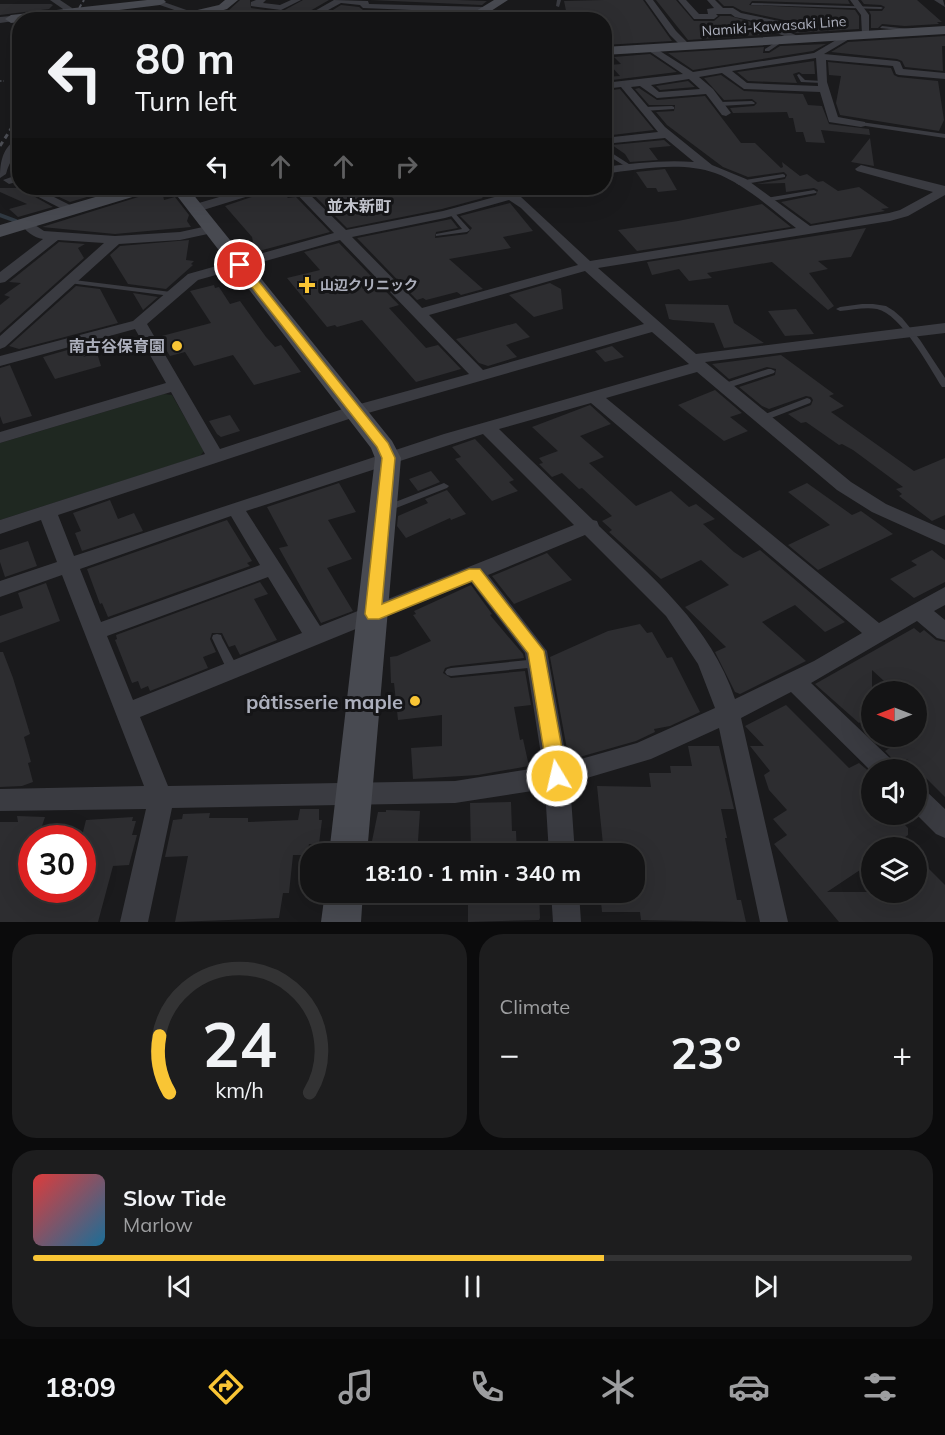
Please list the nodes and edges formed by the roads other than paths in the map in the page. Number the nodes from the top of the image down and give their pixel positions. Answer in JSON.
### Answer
{"nodes":[{"id":1,"x":54,"y":0,"type":"edge"},
{"id":2,"x":232,"y":0,"type":"edge"},
{"id":3,"x":262,"y":0,"type":"edge"},
{"id":4,"x":297,"y":0,"type":"edge"},
{"id":5,"x":502,"y":0,"type":"edge"},
{"id":6,"x":650,"y":0,"type":"edge"},
{"id":7,"x":682,"y":0,"type":"edge"},
{"id":8,"x":711,"y":0,"type":"edge"},
{"id":9,"x":854,"y":0,"type":"edge"},
{"id":10,"x":938,"y":0,"type":"edge"},
{"id":11,"x":160,"y":2,"type":"joint"},
{"id":12,"x":366,"y":3,"type":"edge"},
{"id":13,"x":752,"y":4,"type":"dead end"},
{"id":14,"x":945,"y":5,"type":"edge"},
{"id":15,"x":24,"y":6,"type":"dead end"},
{"id":16,"x":403,"y":7,"type":"junction"},
{"id":17,"x":861,"y":8,"type":"junction"},
{"id":18,"x":881,"y":8,"type":"dead end"},
{"id":19,"x":484,"y":10,"type":"junction"},
{"id":20,"x":721,"y":11,"type":"junction"},
{"id":21,"x":15,"y":12,"type":"edge"},
{"id":22,"x":66,"y":12,"type":"edge"},
{"id":23,"x":105,"y":12,"type":"edge"},
{"id":24,"x":191,"y":12,"type":"edge"},
{"id":25,"x":199,"y":12,"type":"edge"},
{"id":26,"x":317,"y":12,"type":"edge"},
{"id":27,"x":400,"y":12,"type":"edge"},
{"id":28,"x":480,"y":12,"type":"edge"},
{"id":29,"x":5,"y":19,"type":"edge"},
{"id":30,"x":882,"y":27,"type":"dead end"},
{"id":31,"x":0,"y":28,"type":"edge"},
{"id":32,"x":945,"y":30,"type":"edge"},
{"id":33,"x":917,"y":31,"type":"junction"},
{"id":34,"x":866,"y":34,"type":"junction"},
{"id":35,"x":848,"y":36,"type":"junction"},
{"id":36,"x":801,"y":39,"type":"junction"},
{"id":37,"x":783,"y":40,"type":"junction"},
{"id":38,"x":686,"y":46,"type":"junction"},
{"id":39,"x":652,"y":49,"type":"junction"},
{"id":40,"x":767,"y":50,"type":"dead end"},
{"id":41,"x":612,"y":51,"type":"edge"},
{"id":42,"x":819,"y":56,"type":"junction"},
{"id":43,"x":724,"y":69,"type":"junction"},
{"id":44,"x":692,"y":74,"type":"junction"},
{"id":45,"x":799,"y":75,"type":"dead end"},
{"id":46,"x":945,"y":76,"type":"edge"},
{"id":47,"x":643,"y":83,"type":"junction"},
{"id":48,"x":624,"y":85,"type":"junction"},
{"id":49,"x":612,"y":86,"type":"edge"},
{"id":50,"x":823,"y":86,"type":"junction"},
{"id":51,"x":709,"y":91,"type":"junction"},
{"id":52,"x":752,"y":103,"type":"dead end"},
{"id":53,"x":720,"y":104,"type":"junction"},
{"id":54,"x":672,"y":108,"type":"dead end"},
{"id":55,"x":644,"y":109,"type":"junction"},
{"id":56,"x":726,"y":113,"type":"dead end"},
{"id":57,"x":861,"y":124,"type":"joint"},
{"id":58,"x":667,"y":134,"type":"junction"},
{"id":59,"x":945,"y":136,"type":"edge"},
{"id":60,"x":612,"y":140,"type":"edge"},
{"id":61,"x":12,"y":151,"type":"edge"},
{"id":62,"x":612,"y":155,"type":"edge"},
{"id":63,"x":630,"y":167,"type":"junction"},
{"id":64,"x":709,"y":168,"type":"junction"},
{"id":65,"x":861,"y":169,"type":"dead end"},
{"id":66,"x":612,"y":170,"type":"edge"},
{"id":67,"x":783,"y":176,"type":"dead end"},
{"id":68,"x":10,"y":178,"type":"edge"},
{"id":69,"x":739,"y":183,"type":"junction"},
{"id":70,"x":944,"y":190,"type":"edge"},
{"id":71,"x":814,"y":192,"type":"dead end"},
{"id":72,"x":42,"y":195,"type":"edge"},
{"id":73,"x":119,"y":195,"type":"edge"},
{"id":74,"x":185,"y":195,"type":"edge"},
{"id":75,"x":248,"y":195,"type":"edge"},
{"id":76,"x":307,"y":195,"type":"edge"},
{"id":77,"x":515,"y":195,"type":"edge"},
{"id":78,"x":512,"y":196,"type":"junction"},
{"id":79,"x":766,"y":200,"type":"junction"},
{"id":80,"x":72,"y":209,"type":"junction"},
{"id":81,"x":451,"y":212,"type":"junction"},
{"id":82,"x":204,"y":219,"type":"junction"},
{"id":83,"x":27,"y":224,"type":"junction"},
{"id":84,"x":806,"y":230,"type":"junction"},
{"id":85,"x":0,"y":231,"type":"edge"},
{"id":86,"x":343,"y":235,"type":"junction"},
{"id":87,"x":438,"y":235,"type":"dead end"},
{"id":88,"x":54,"y":236,"type":"junction"},
{"id":89,"x":115,"y":240,"type":"junction"},
{"id":90,"x":240,"y":265,"type":"junction"},
{"id":91,"x":588,"y":266,"type":"junction"},
{"id":92,"x":0,"y":279,"type":"edge"},
{"id":93,"x":69,"y":281,"type":"junction"},
{"id":94,"x":171,"y":294,"type":"junction"},
{"id":95,"x":840,"y":309,"type":"dead end"},
{"id":96,"x":419,"y":314,"type":"junction"},
{"id":97,"x":138,"y":324,"type":"junction"},
{"id":98,"x":655,"y":326,"type":"junction"},
{"id":99,"x":945,"y":328,"type":"edge"},
{"id":100,"x":910,"y":332,"type":"junction"},
{"id":101,"x":0,"y":344,"type":"edge"},
{"id":102,"x":0,"y":361,"type":"edge"},
{"id":103,"x":697,"y":362,"type":"junction"},
{"id":104,"x":771,"y":371,"type":"dead end"},
{"id":105,"x":481,"y":377,"type":"junction"},
{"id":106,"x":175,"y":385,"type":"junction"},
{"id":107,"x":945,"y":385,"type":"edge"},
{"id":108,"x":725,"y":386,"type":"junction"},
{"id":109,"x":595,"y":398,"type":"junction"},
{"id":110,"x":807,"y":401,"type":"dead end"},
{"id":111,"x":355,"y":411,"type":"junction"},
{"id":112,"x":763,"y":418,"type":"junction"},
{"id":113,"x":486,"y":428,"type":"junction"},
{"id":114,"x":0,"y":438,"type":"edge"},
{"id":115,"x":216,"y":457,"type":"junction"},
{"id":116,"x":388,"y":458,"type":"junction"},
{"id":117,"x":444,"y":486,"type":"dead end"},
{"id":118,"x":235,"y":508,"type":"junction"},
{"id":119,"x":382,"y":511,"type":"junction"},
{"id":120,"x":47,"y":512,"type":"junction"},
{"id":121,"x":590,"y":526,"type":"junction"},
{"id":122,"x":0,"y":527,"type":"edge"},
{"id":123,"x":945,"y":538,"type":"edge"},
{"id":124,"x":68,"y":565,"type":"junction"},
{"id":125,"x":272,"y":568,"type":"junction"},
{"id":126,"x":475,"y":573,"type":"junction"},
{"id":127,"x":0,"y":589,"type":"edge"},
{"id":128,"x":945,"y":595,"type":"edge"},
{"id":129,"x":918,"y":610,"type":"junction"},
{"id":130,"x":374,"y":614,"type":"junction"},
{"id":131,"x":96,"y":632,"type":"junction"},
{"id":132,"x":945,"y":632,"type":"edge"},
{"id":133,"x":877,"y":634,"type":"junction"},
{"id":134,"x":315,"y":636,"type":"junction"},
{"id":135,"x":217,"y":638,"type":"dead end"},
{"id":136,"x":539,"y":663,"type":"junction"},
{"id":137,"x":233,"y":670,"type":"junction"},
{"id":138,"x":451,"y":672,"type":"dead end"},
{"id":139,"x":794,"y":681,"type":"junction"},
{"id":140,"x":128,"y":712,"type":"junction"},
{"id":141,"x":729,"y":713,"type":"junction"},
{"id":142,"x":875,"y":759,"type":"edge"},
{"id":143,"x":557,"y":776,"type":"junction"},
{"id":144,"x":354,"y":793,"type":"junction"},
{"id":145,"x":161,"y":799,"type":"junction"},
{"id":146,"x":0,"y":800,"type":"edge"},
{"id":147,"x":927,"y":809,"type":"edge"},
{"id":148,"x":945,"y":826,"type":"edge"},
{"id":149,"x":349,"y":843,"type":"edge"},
{"id":150,"x":561,"y":843,"type":"edge"},
{"id":151,"x":343,"y":903,"type":"edge"},
{"id":152,"x":566,"y":903,"type":"edge"},
{"id":153,"x":134,"y":922,"type":"edge"},
{"id":154,"x":341,"y":922,"type":"edge"},
{"id":155,"x":567,"y":922,"type":"edge"},
{"id":156,"x":774,"y":922,"type":"edge"}],
"edges":[{"from":1,"to":22,"type":"street"},
{"from":2,"to":25,"type":"street"},
{"from":3,"to":4,"type":"street"},
{"from":5,"to":19,"type":"street"},
{"from":6,"to":38,"type":"street"},
{"from":7,"to":20,"type":"street"},
{"from":8,"to":20,"type":"street"},
{"from":9,"to":17,"type":"street"},
{"from":10,"to":14,"type":"street"},
{"from":11,"to":23,"type":"street"},
{"from":11,"to":24,"type":"street"},
{"from":12,"to":16,"type":"street"},
{"from":12,"to":26,"type":"street"},
{"from":13,"to":17,"type":"lane"},
{"from":15,"to":21,"type":"street"},
{"from":16,"to":19,"type":"street"},
{"from":16,"to":27,"type":"street"},
{"from":17,"to":18,"type":"lane"},
{"from":17,"to":34,"type":"street"},
{"from":19,"to":28,"type":"street"},
{"from":20,"to":36,"type":"street"},
{"from":29,"to":31,"type":"street"},
{"from":30,"to":33,"type":"lane"},
{"from":32,"to":33,"type":"street","name":"Namiki-Kawasaki Line"},
{"from":33,"to":34,"type":"street","name":"Namiki-Kawasaki Line"},
{"from":34,"to":35,"type":"street","name":"Namiki-Kawasaki Line"},
{"from":35,"to":36,"type":"street","name":"Namiki-Kawasaki Line"},
{"from":35,"to":42,"type":"street"},
{"from":36,"to":37,"type":"street","name":"Namiki-Kawasaki Line"},
{"from":37,"to":38,"type":"street","name":"Namiki-Kawasaki Line"},
{"from":37,"to":40,"type":"lane"},
{"from":38,"to":39,"type":"street","name":"Namiki-Kawasaki Line"},
{"from":39,"to":41,"type":"street","name":"Namiki-Kawasaki Line"},
{"from":39,"to":44,"type":"street"},
{"from":42,"to":43,"type":"street"},
{"from":42,"to":46,"type":"street"},
{"from":42,"to":50,"type":"street"},
{"from":43,"to":44,"type":"street"},
{"from":43,"to":50,"type":"street"},
{"from":44,"to":47,"type":"street"},
{"from":44,"to":51,"type":"street"},
{"from":45,"to":50,"type":"lane"},
{"from":47,"to":48,"type":"street"},
{"from":47,"to":51,"type":"street"},
{"from":48,"to":49,"type":"street"},
{"from":48,"to":55,"type":"street"},
{"from":50,"to":57,"type":"street"},
{"from":51,"to":53,"type":"street"},
{"from":52,"to":53,"type":"lane"},
{"from":53,"to":56,"type":"street"},
{"from":54,"to":55,"type":"lane"},
{"from":55,"to":58,"type":"street"},
{"from":57,"to":59,"type":"lane"},
{"from":58,"to":60,"type":"street"},
{"from":58,"to":64,"type":"street"},
{"from":61,"to":68,"type":"street"},
{"from":62,"to":63,"type":"lane"},
{"from":63,"to":64,"type":"street"},
{"from":63,"to":66,"type":"street"},
{"from":64,"to":69,"type":"street"},
{"from":65,"to":70,"type":"street"},
{"from":67,"to":69,"type":"lane"},
{"from":69,"to":79,"type":"street"},
{"from":70,"to":84,"type":"street"},
{"from":71,"to":79,"type":"lane"},
{"from":72,"to":80,"type":"street"},
{"from":73,"to":80,"type":"street"},
{"from":74,"to":82,"type":"street"},
{"from":75,"to":82,"type":"street"},
{"from":76,"to":86,"type":"street"},
{"from":77,"to":78,"type":"street"},
{"from":78,"to":81,"type":"street"},
{"from":78,"to":91,"type":"street"},
{"from":79,"to":84,"type":"street"},
{"from":80,"to":83,"type":"street"},
{"from":81,"to":86,"type":"street"},
{"from":81,"to":87,"type":"lane"},
{"from":82,"to":89,"type":"street"},
{"from":82,"to":90,"type":"street"},
{"from":83,"to":85,"type":"street"},
{"from":83,"to":88,"type":"street"},
{"from":84,"to":91,"type":"street"},
{"from":86,"to":90,"type":"street"},
{"from":86,"to":96,"type":"street"},
{"from":88,"to":89,"type":"street"},
{"from":88,"to":92,"type":"street"},
{"from":89,"to":93,"type":"street"},
{"from":90,"to":94,"type":"street"},
{"from":90,"to":111,"type":"street"},
{"from":91,"to":96,"type":"street"},
{"from":91,"to":98,"type":"street"},
{"from":93,"to":94,"type":"lane"},
{"from":93,"to":101,"type":"street"},
{"from":94,"to":97,"type":"street"},
{"from":95,"to":100,"type":"lane"},
{"from":96,"to":105,"type":"street"},
{"from":97,"to":102,"type":"street"},
{"from":97,"to":106,"type":"street"},
{"from":98,"to":103,"type":"street"},
{"from":98,"to":105,"type":"street"},
{"from":99,"to":100,"type":"street"},
{"from":100,"to":103,"type":"street"},
{"from":100,"to":107,"type":"lane"},
{"from":103,"to":108,"type":"street"},
{"from":103,"to":109,"type":"street"},
{"from":104,"to":108,"type":"lane"},
{"from":105,"to":111,"type":"street"},
{"from":106,"to":114,"type":"street"},
{"from":106,"to":115,"type":"street"},
{"from":108,"to":112,"type":"street"},
{"from":109,"to":113,"type":"street"},
{"from":109,"to":133,"type":"street"},
{"from":110,"to":112,"type":"lane"},
{"from":111,"to":115,"type":"street"},
{"from":111,"to":116,"type":"street"},
{"from":112,"to":123,"type":"street"},
{"from":113,"to":116,"type":"street"},
{"from":113,"to":121,"type":"street"},
{"from":115,"to":120,"type":"street"},
{"from":116,"to":118,"type":"street"},
{"from":116,"to":119,"type":"street"},
{"from":117,"to":119,"type":"lane"},
{"from":118,"to":124,"type":"street"},
{"from":118,"to":125,"type":"street"},
{"from":119,"to":130,"type":"street"},
{"from":120,"to":122,"type":"street"},
{"from":120,"to":124,"type":"street"},
{"from":121,"to":126,"type":"street"},
{"from":121,"to":141,"type":"street"},
{"from":124,"to":127,"type":"street"},
{"from":124,"to":131,"type":"street"},
{"from":125,"to":131,"type":"street"},
{"from":125,"to":134,"type":"street"},
{"from":126,"to":130,"type":"street"},
{"from":126,"to":136,"type":"street"},
{"from":128,"to":129,"type":"street"},
{"from":129,"to":132,"type":"street"},
{"from":129,"to":133,"type":"street"},
{"from":130,"to":134,"type":"street"},
{"from":130,"to":144,"type":"street"},
{"from":131,"to":140,"type":"street"},
{"from":133,"to":139,"type":"street"},
{"from":134,"to":137,"type":"street"},
{"from":135,"to":137,"type":"lane"},
{"from":136,"to":138,"type":"lane"},
{"from":136,"to":143,"type":"street"},
{"from":137,"to":140,"type":"street"},
{"from":139,"to":141,"type":"street"},
{"from":139,"to":142,"type":"street"},
{"from":140,"to":145,"type":"street"},
{"from":141,"to":143,"type":"street"},
{"from":141,"to":156,"type":"street"},
{"from":143,"to":144,"type":"street"},
{"from":143,"to":150,"type":"street"},
{"from":144,"to":145,"type":"street"},
{"from":144,"to":149,"type":"street"},
{"from":145,"to":146,"type":"street"},
{"from":145,"to":153,"type":"street"},
{"from":147,"to":148,"type":"street"},
{"from":151,"to":154,"type":"street"},
{"from":152,"to":155,"type":"street"}]}
